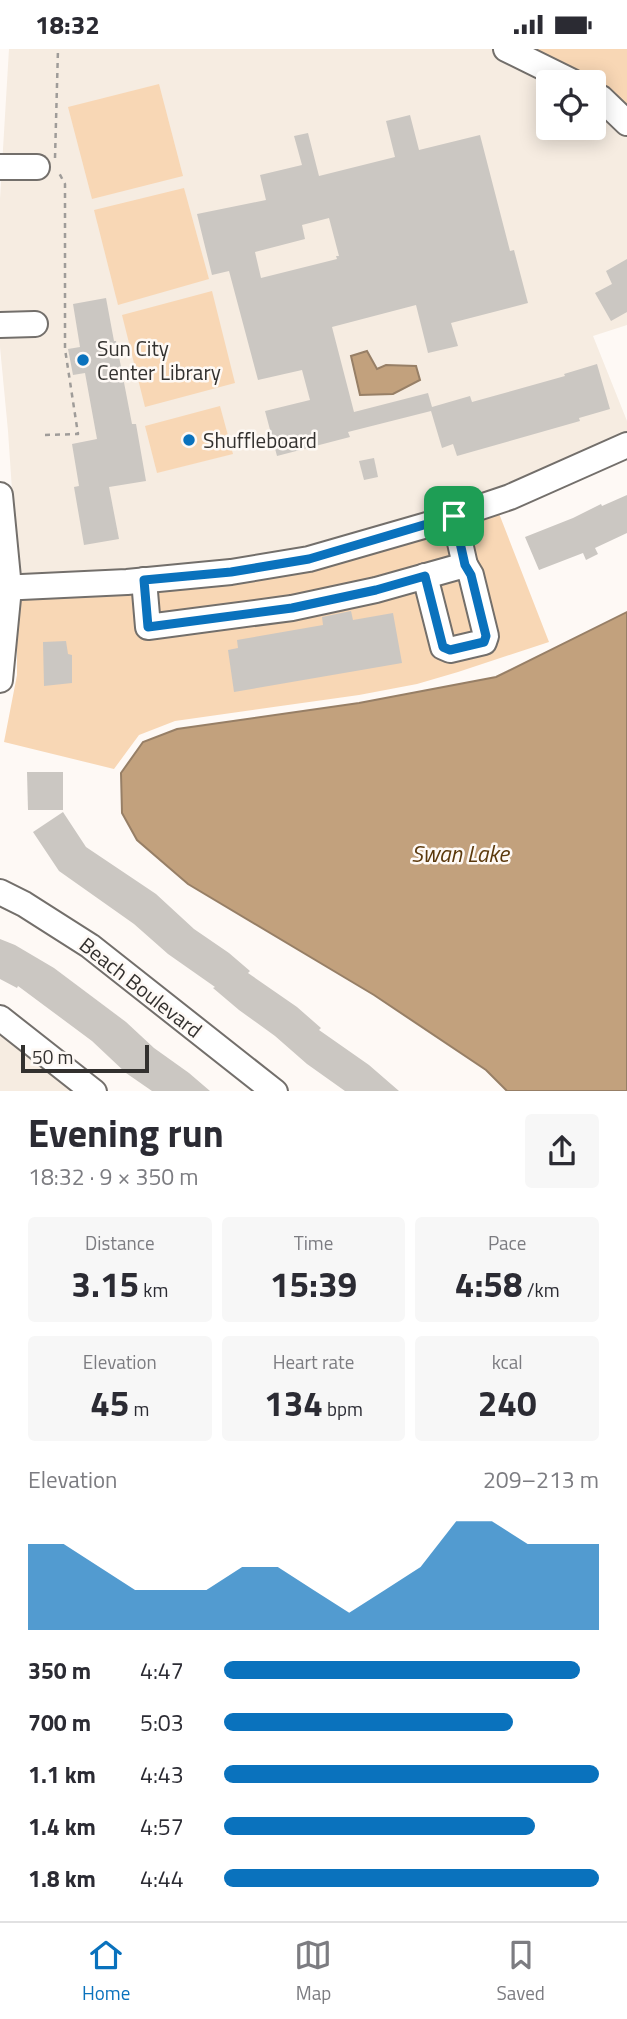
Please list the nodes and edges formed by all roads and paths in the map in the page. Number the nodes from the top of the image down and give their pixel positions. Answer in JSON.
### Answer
{"nodes":[{"id":1,"x":58,"y":49,"type":"edge"},
{"id":2,"x":506,"y":49,"type":"edge"},
{"id":3,"x":549,"y":70,"type":"edge"},
{"id":4,"x":606,"y":103,"type":"edge"},
{"id":5,"x":627,"y":123,"type":"edge"},
{"id":6,"x":0,"y":167,"type":"edge"},
{"id":7,"x":37,"y":167,"type":"dead end"},
{"id":8,"x":35,"y":324,"type":"dead end"},
{"id":9,"x":0,"y":325,"type":"edge"},
{"id":10,"x":46,"y":435,"type":"dead end"},
{"id":11,"x":627,"y":445,"type":"edge"},
{"id":12,"x":0,"y":495,"type":"edge"},
{"id":13,"x":454,"y":516,"type":"junction"},
{"id":14,"x":465,"y":565,"type":"junction"},
{"id":15,"x":425,"y":576,"type":"junction"},
{"id":16,"x":144,"y":580,"type":"junction"},
{"id":17,"x":4,"y":588,"type":"edge"},
{"id":18,"x":0,"y":680,"type":"edge"},
{"id":19,"x":0,"y":892,"type":"edge"},
{"id":20,"x":0,"y":1018,"type":"edge"},
{"id":21,"x":94,"y":1091,"type":"edge"},
{"id":22,"x":275,"y":1091,"type":"edge"}],
"edges":[{"from":1,"to":10,"type":"path"},
{"from":2,"to":3,"type":"street"},
{"from":4,"to":5,"type":"street"},
{"from":6,"to":7,"type":"street"},
{"from":8,"to":9,"type":"street"},
{"from":11,"to":13,"type":"street"},
{"from":12,"to":17,"type":"street"},
{"from":13,"to":14,"type":"street"},
{"from":13,"to":16,"type":"street"},
{"from":14,"to":15,"type":"street"},
{"from":14,"to":15,"type":"street"},
{"from":15,"to":16,"type":"street"},
{"from":16,"to":17,"type":"street"},
{"from":17,"to":18,"type":"street"},
{"from":19,"to":22,"type":"street","name":"Beach Boulevard"},
{"from":20,"to":21,"type":"street"}]}
